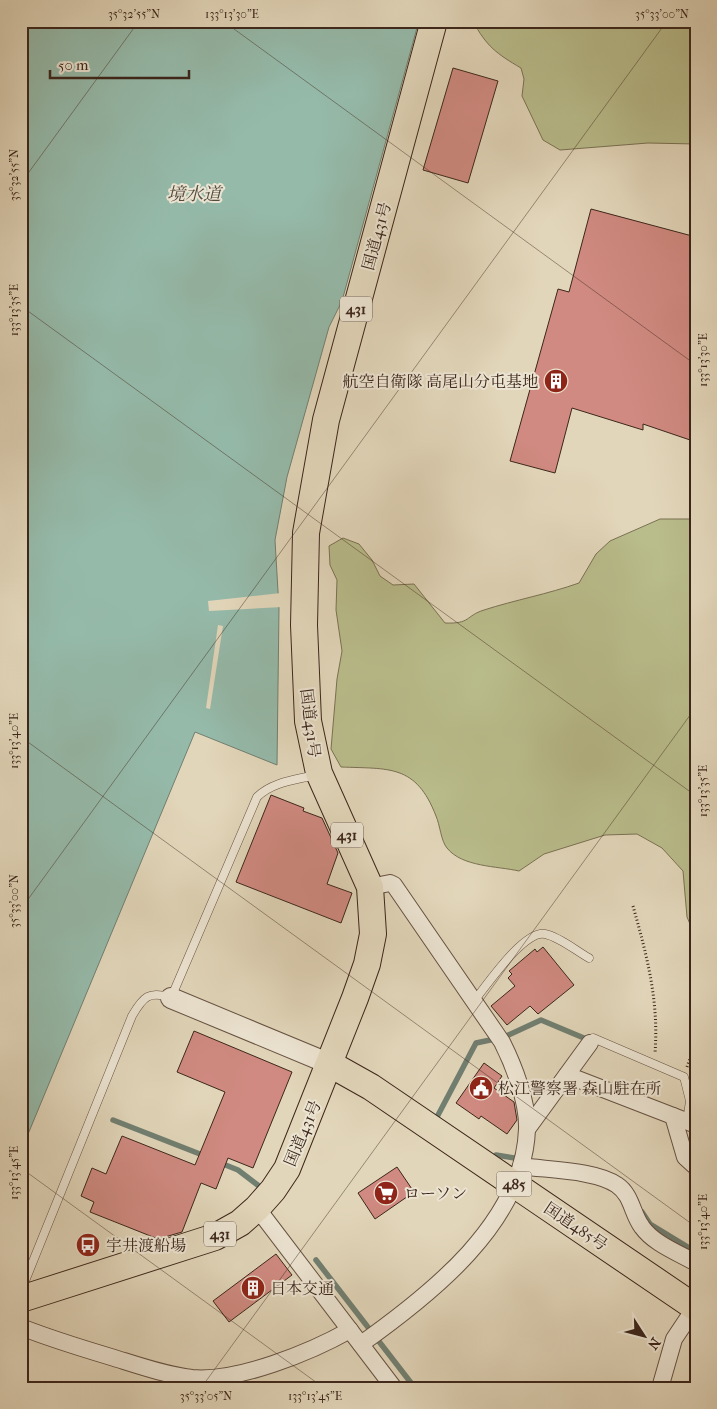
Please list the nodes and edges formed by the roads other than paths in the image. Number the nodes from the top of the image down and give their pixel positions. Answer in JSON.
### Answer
{"nodes":[{"id":1,"x":434,"y":21,"type":"edge"},
{"id":2,"x":319,"y":773,"type":"junction"},
{"id":3,"x":370,"y":887,"type":"junction"},
{"id":4,"x":589,"y":958,"type":"dead end"},
{"id":5,"x":171,"y":998,"type":"junction"},
{"id":6,"x":474,"y":1001,"type":"junction"},
{"id":7,"x":591,"y":1040,"type":"joint"},
{"id":8,"x":330,"y":1064,"type":"junction"},
{"id":9,"x":567,"y":1075,"type":"junction"},
{"id":10,"x":684,"y":1120,"type":"junction"},
{"id":11,"x":528,"y":1128,"type":"junction"},
{"id":12,"x":696,"y":1167,"type":"edge"},
{"id":13,"x":519,"y":1168,"type":"junction"},
{"id":14,"x":257,"y":1208,"type":"junction"},
{"id":15,"x":696,"y":1263,"type":"edge"},
{"id":16,"x":21,"y":1291,"type":"edge"},
{"id":17,"x":21,"y":1299,"type":"edge"},
{"id":18,"x":692,"y":1313,"type":"edge"},
{"id":19,"x":21,"y":1327,"type":"edge"},
{"id":20,"x":350,"y":1330,"type":"junction"},
{"id":21,"x":370,"y":1338,"type":"junction"},
{"id":22,"x":394,"y":1388,"type":"edge"},
{"id":23,"x":660,"y":1388,"type":"edge"}],
"edges":[{"from":1,"to":2,"type":"highway","name":"国道431号","number":"431"},
{"from":2,"to":3,"type":"highway","name":"国道431号","number":"431"},
{"from":2,"to":5,"type":"lane"},
{"from":3,"to":6,"type":"street"},
{"from":3,"to":8,"type":"highway","name":"国道431号","number":"431"},
{"from":4,"to":6,"type":"lane"},
{"from":5,"to":8,"type":"street"},
{"from":5,"to":16,"type":"lane"},
{"from":6,"to":11,"type":"street"},
{"from":7,"to":9,"type":"street"},
{"from":7,"to":10,"type":"lane"},
{"from":8,"to":13,"type":"highway","name":"国道485号","number":"485"},
{"from":8,"to":14,"type":"highway","name":"国道431号","number":"431"},
{"from":9,"to":10,"type":"street"},
{"from":9,"to":11,"type":"street"},
{"from":10,"to":12,"type":"street"},
{"from":11,"to":13,"type":"street"},
{"from":13,"to":15,"type":"street"},
{"from":13,"to":18,"type":"highway","name":"国道485号","number":"485"},
{"from":13,"to":21,"type":"street"},
{"from":14,"to":17,"type":"highway","name":"国道431号","number":"431"},
{"from":14,"to":20,"type":"street"},
{"from":18,"to":23,"type":"street"},
{"from":19,"to":20,"type":"street"},
{"from":20,"to":21,"type":"street"},
{"from":21,"to":22,"type":"street"}]}
